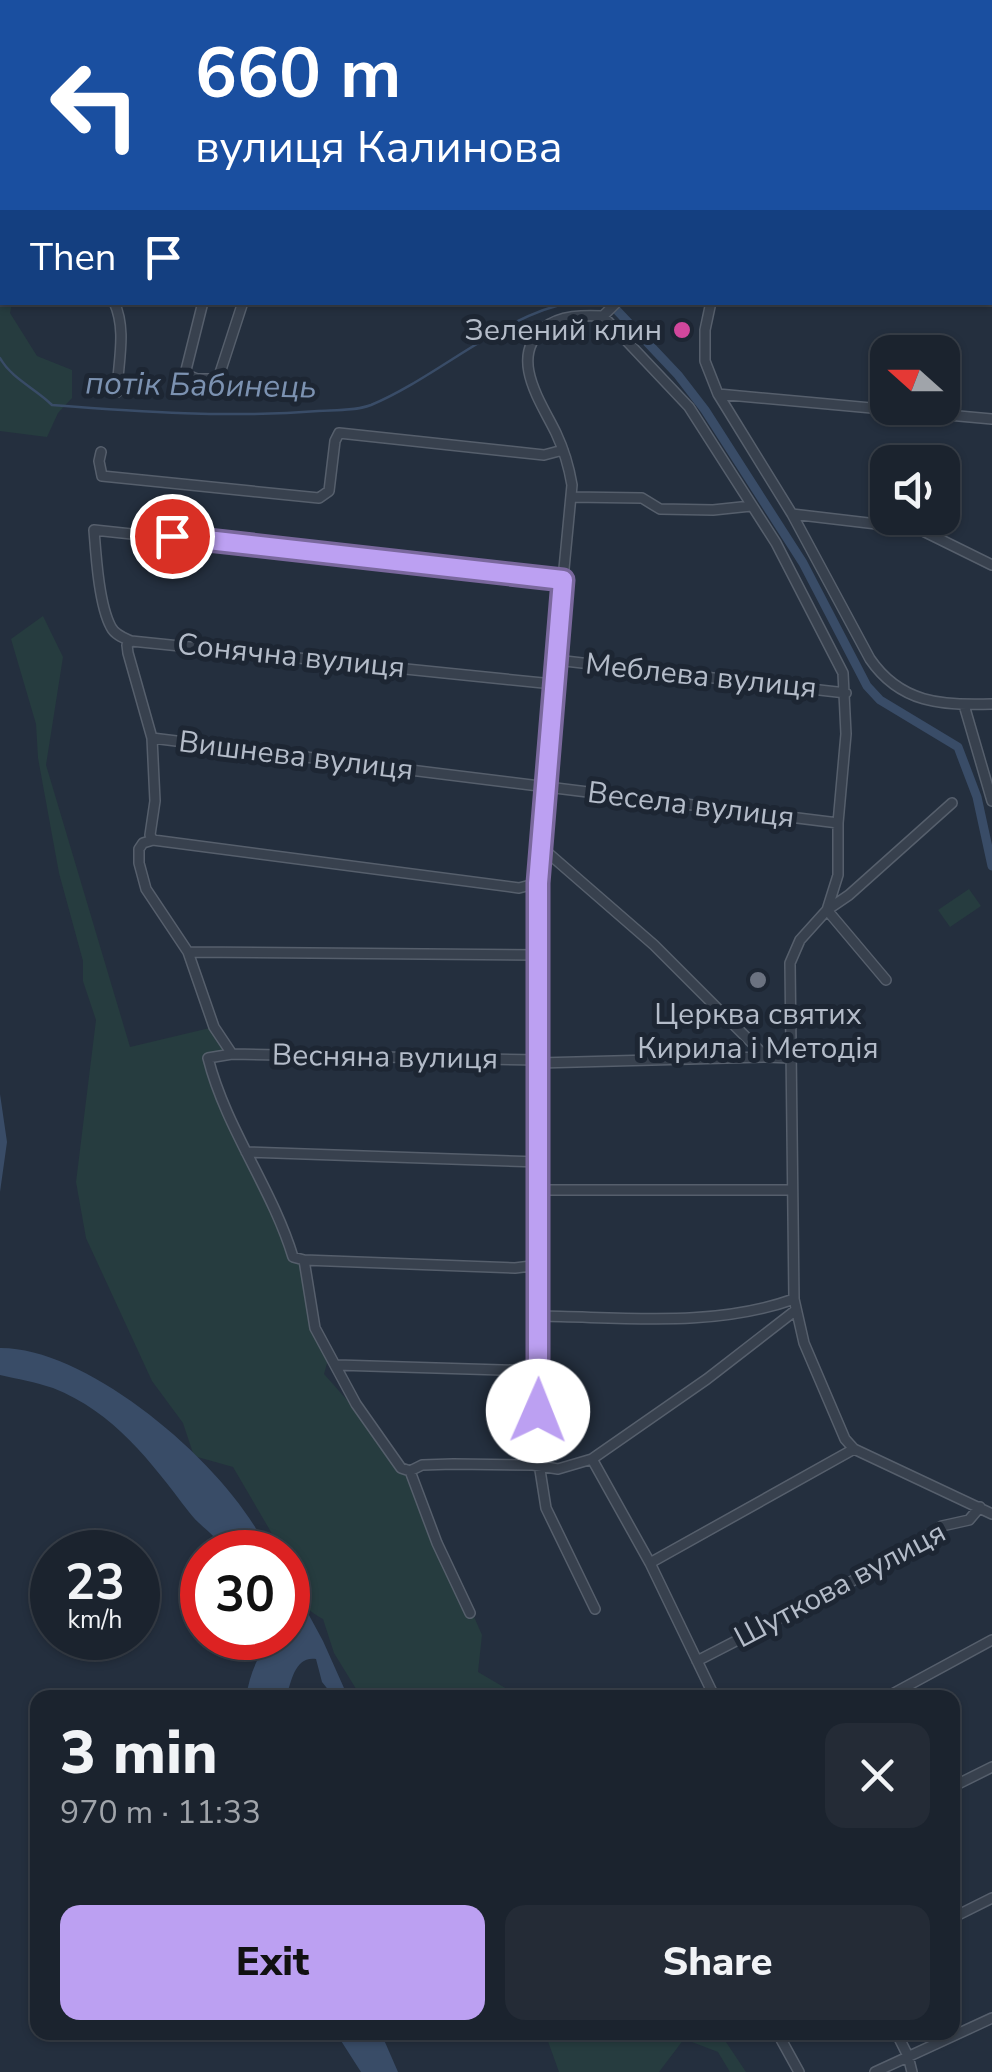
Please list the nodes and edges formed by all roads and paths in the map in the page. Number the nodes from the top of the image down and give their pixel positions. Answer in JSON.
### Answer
{"nodes":[{"id":1,"x":115,"y":305,"type":"edge"},
{"id":2,"x":203,"y":305,"type":"edge"},
{"id":3,"x":242,"y":305,"type":"edge"},
{"id":4,"x":614,"y":305,"type":"edge"},
{"id":5,"x":710,"y":305,"type":"edge"},
{"id":6,"x":606,"y":314,"type":"junction"},
{"id":7,"x":117,"y":392,"type":"dead end"},
{"id":8,"x":718,"y":394,"type":"junction"},
{"id":9,"x":992,"y":418,"type":"edge"},
{"id":10,"x":563,"y":450,"type":"junction"},
{"id":11,"x":102,"y":452,"type":"dead end"},
{"id":12,"x":572,"y":497,"type":"junction"},
{"id":13,"x":751,"y":506,"type":"junction"},
{"id":14,"x":792,"y":514,"type":"junction"},
{"id":15,"x":992,"y":565,"type":"edge"},
{"id":16,"x":563,"y":580,"type":"junction"},
{"id":17,"x":131,"y":641,"type":"junction"},
{"id":18,"x":556,"y":660,"type":"junction"},
{"id":19,"x":553,"y":684,"type":"junction"},
{"id":20,"x":846,"y":693,"type":"junction"},
{"id":21,"x":992,"y":704,"type":"edge"},
{"id":22,"x":964,"y":705,"type":"junction"},
{"id":23,"x":152,"y":738,"type":"junction"},
{"id":24,"x":543,"y":788,"type":"junction"},
{"id":25,"x":992,"y":801,"type":"edge"},
{"id":26,"x":952,"y":803,"type":"dead end"},
{"id":27,"x":838,"y":823,"type":"junction"},
{"id":28,"x":154,"y":840,"type":"junction"},
{"id":29,"x":540,"y":846,"type":"junction"},
{"id":30,"x":538,"y":883,"type":"junction"},
{"id":31,"x":827,"y":910,"type":"junction"},
{"id":32,"x":188,"y":952,"type":"junction"},
{"id":33,"x":538,"y":955,"type":"junction"},
{"id":34,"x":886,"y":980,"type":"dead end"},
{"id":35,"x":232,"y":1054,"type":"junction"},
{"id":36,"x":766,"y":1058,"type":"junction"},
{"id":37,"x":790,"y":1058,"type":"junction"},
{"id":38,"x":539,"y":1061,"type":"junction"},
{"id":39,"x":246,"y":1152,"type":"junction"},
{"id":40,"x":540,"y":1162,"type":"junction"},
{"id":41,"x":540,"y":1190,"type":"junction"},
{"id":42,"x":792,"y":1190,"type":"junction"},
{"id":43,"x":304,"y":1260,"type":"junction"},
{"id":44,"x":538,"y":1264,"type":"junction"},
{"id":45,"x":794,"y":1299,"type":"junction"},
{"id":46,"x":796,"y":1310,"type":"junction"},
{"id":47,"x":540,"y":1316,"type":"junction"},
{"id":48,"x":337,"y":1366,"type":"junction"},
{"id":49,"x":538,"y":1371,"type":"junction"},
{"id":50,"x":854,"y":1449,"type":"junction"},
{"id":51,"x":592,"y":1459,"type":"junction"},
{"id":52,"x":542,"y":1466,"type":"junction"},
{"id":53,"x":410,"y":1471,"type":"junction"},
{"id":54,"x":980,"y":1508,"type":"junction"},
{"id":55,"x":992,"y":1514,"type":"edge"},
{"id":56,"x":650,"y":1562,"type":"junction"},
{"id":57,"x":595,"y":1609,"type":"dead end"},
{"id":58,"x":470,"y":1613,"type":"dead end"},
{"id":59,"x":992,"y":1640,"type":"edge"},
{"id":60,"x":697,"y":1661,"type":"junction"},
{"id":61,"x":711,"y":1690,"type":"edge"},
{"id":62,"x":900,"y":1690,"type":"edge"},
{"id":63,"x":992,"y":1767,"type":"edge"},
{"id":64,"x":960,"y":1783,"type":"edge"},
{"id":65,"x":992,"y":1898,"type":"edge"},
{"id":66,"x":960,"y":1914,"type":"edge"},
{"id":67,"x":992,"y":2018,"type":"edge"},
{"id":68,"x":960,"y":2032,"type":"edge"},
{"id":69,"x":781,"y":2040,"type":"edge"},
{"id":70,"x":900,"y":2040,"type":"edge"},
{"id":71,"x":943,"y":2040,"type":"edge"},
{"id":72,"x":908,"y":2056,"type":"junction"},
{"id":73,"x":799,"y":2072,"type":"edge"},
{"id":74,"x":875,"y":2072,"type":"edge"},
{"id":75,"x":912,"y":2072,"type":"edge"}],
"edges":[{"from":1,"to":7,"type":"street"},
{"from":2,"to":3,"type":"street"},
{"from":4,"to":6,"type":"street"},
{"from":5,"to":8,"type":"street"},
{"from":6,"to":10,"type":"street"},
{"from":6,"to":13,"type":"street"},
{"from":8,"to":9,"type":"street"},
{"from":8,"to":14,"type":"street"},
{"from":10,"to":11,"type":"street"},
{"from":10,"to":12,"type":"street"},
{"from":12,"to":13,"type":"street"},
{"from":12,"to":16,"type":"street"},
{"from":13,"to":20,"type":"street"},
{"from":14,"to":15,"type":"street"},
{"from":14,"to":22,"type":"street"},
{"from":16,"to":17,"type":"street"},
{"from":16,"to":18,"type":"street"},
{"from":17,"to":19,"type":"street","name":"Сонячна вулиця"},
{"from":17,"to":23,"type":"street","name":"Сонячна вулиця"},
{"from":18,"to":19,"type":"street"},
{"from":18,"to":20,"type":"street","name":"Меблева вулиця"},
{"from":19,"to":24,"type":"street"},
{"from":20,"to":27,"type":"street"},
{"from":21,"to":22,"type":"street"},
{"from":22,"to":25,"type":"street"},
{"from":23,"to":24,"type":"street","name":"Вишнева вулиця"},
{"from":23,"to":28,"type":"street","name":"Вишнева вулиця"},
{"from":24,"to":27,"type":"street","name":"Весела вулиця"},
{"from":24,"to":29,"type":"street"},
{"from":26,"to":31,"type":"street"},
{"from":27,"to":31,"type":"street"},
{"from":28,"to":30,"type":"street"},
{"from":28,"to":32,"type":"street","name":"Вишнева вулиця"},
{"from":29,"to":30,"type":"street"},
{"from":29,"to":36,"type":"street"},
{"from":30,"to":33,"type":"street"},
{"from":31,"to":34,"type":"street"},
{"from":31,"to":37,"type":"street"},
{"from":32,"to":33,"type":"street"},
{"from":32,"to":35,"type":"street"},
{"from":33,"to":38,"type":"street"},
{"from":35,"to":38,"type":"street","name":"Весняна вулиця"},
{"from":35,"to":39,"type":"street"},
{"from":36,"to":37,"type":"street","name":"Весняна вулиця"},
{"from":36,"to":38,"type":"street","name":"Весняна вулиця"},
{"from":37,"to":42,"type":"street"},
{"from":38,"to":40,"type":"street"},
{"from":39,"to":40,"type":"street"},
{"from":39,"to":43,"type":"street"},
{"from":40,"to":41,"type":"street"},
{"from":41,"to":42,"type":"street"},
{"from":41,"to":44,"type":"street"},
{"from":42,"to":45,"type":"street"},
{"from":43,"to":44,"type":"street"},
{"from":43,"to":48,"type":"street"},
{"from":44,"to":47,"type":"street"},
{"from":45,"to":46,"type":"street"},
{"from":45,"to":47,"type":"street"},
{"from":46,"to":50,"type":"street"},
{"from":46,"to":51,"type":"street"},
{"from":47,"to":49,"type":"street"},
{"from":48,"to":49,"type":"street"},
{"from":48,"to":53,"type":"street"},
{"from":49,"to":52,"type":"street"},
{"from":50,"to":54,"type":"street"},
{"from":50,"to":56,"type":"street"},
{"from":51,"to":52,"type":"street"},
{"from":51,"to":56,"type":"street"},
{"from":52,"to":53,"type":"street"},
{"from":52,"to":57,"type":"street"},
{"from":53,"to":58,"type":"street"},
{"from":54,"to":55,"type":"street"},
{"from":54,"to":60,"type":"street","name":"Шуткова вулиця"},
{"from":56,"to":60,"type":"street"},
{"from":59,"to":62,"type":"street"},
{"from":60,"to":61,"type":"street"},
{"from":63,"to":64,"type":"street"},
{"from":65,"to":66,"type":"street"},
{"from":67,"to":68,"type":"street"},
{"from":69,"to":73,"type":"street"},
{"from":70,"to":72,"type":"street"},
{"from":71,"to":72,"type":"street"},
{"from":72,"to":74,"type":"street"},
{"from":72,"to":75,"type":"street"}]}
